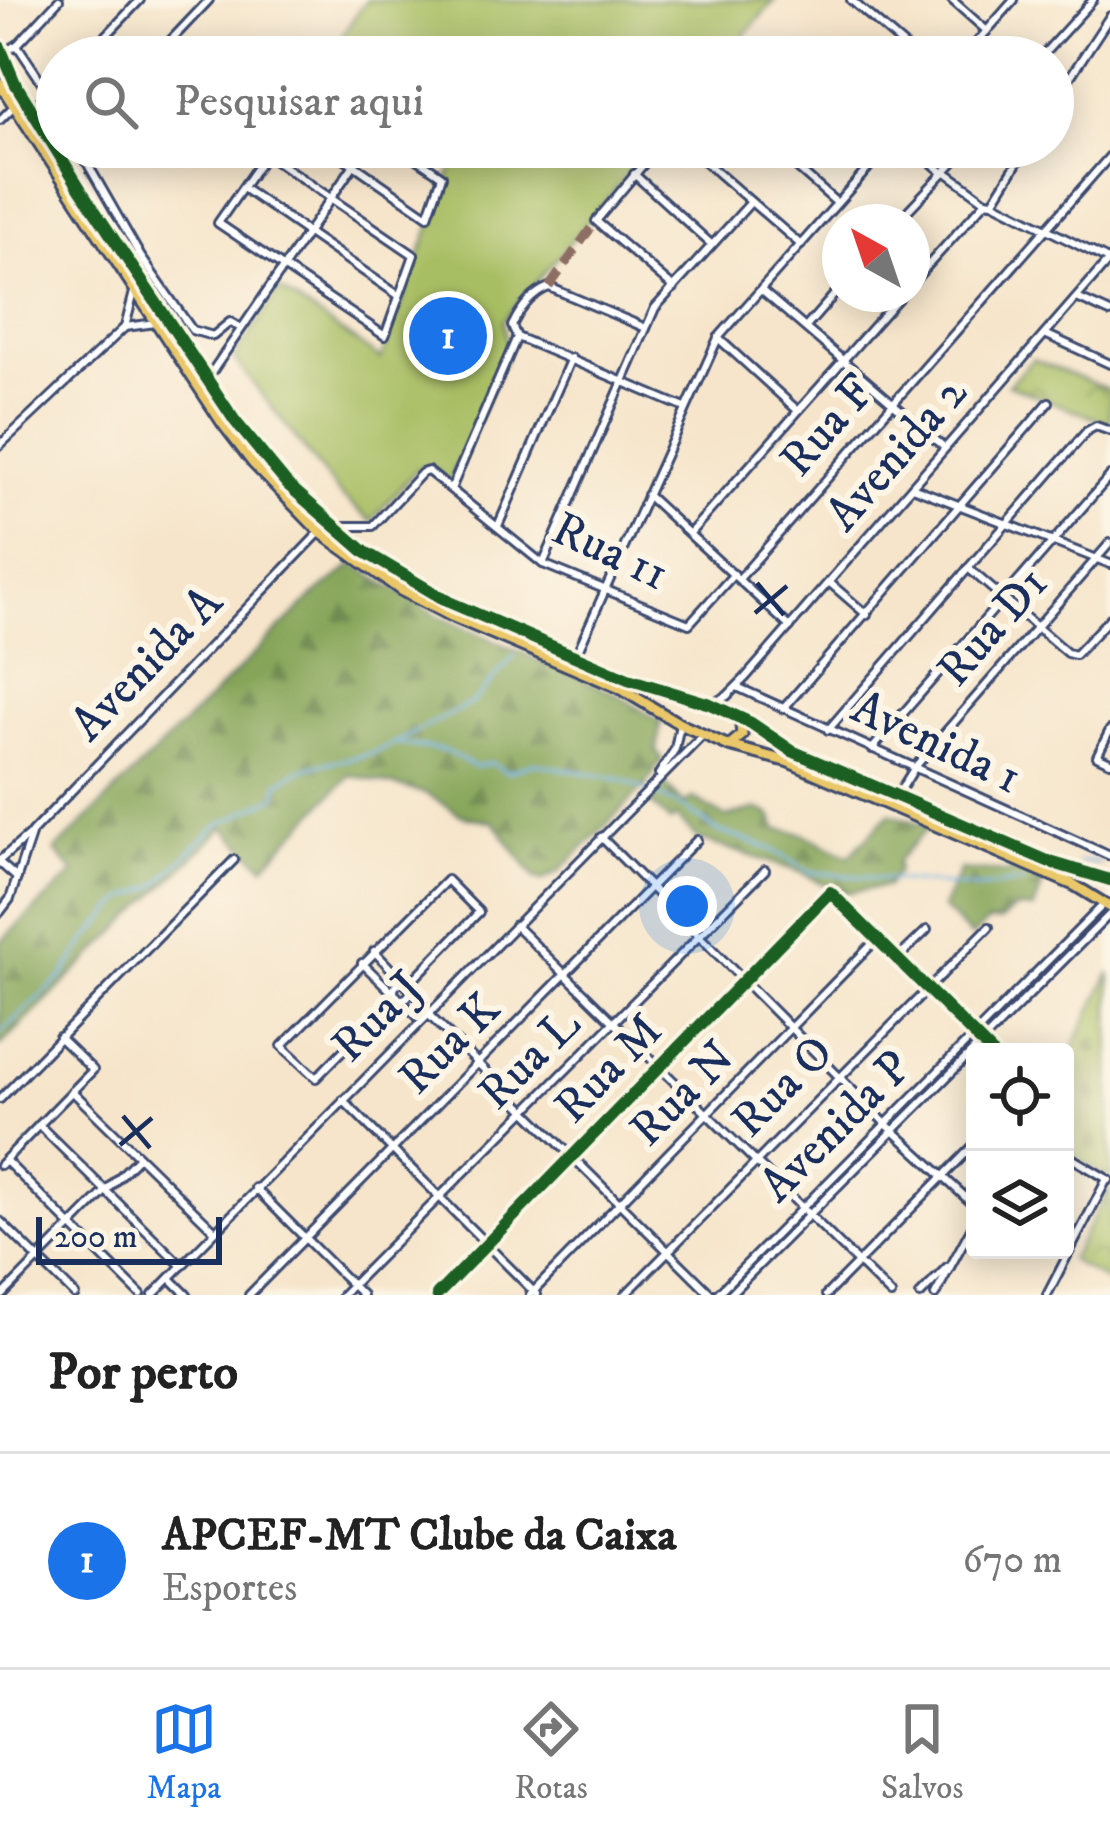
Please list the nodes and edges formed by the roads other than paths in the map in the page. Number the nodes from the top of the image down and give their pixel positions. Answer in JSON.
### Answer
{"nodes":[{"id":1,"x":59,"y":0,"type":"edge"},
{"id":2,"x":209,"y":0,"type":"edge"},
{"id":3,"x":851,"y":0,"type":"edge"},
{"id":4,"x":952,"y":0,"type":"edge"},
{"id":5,"x":1014,"y":0,"type":"edge"},
{"id":6,"x":1093,"y":0,"type":"edge"},
{"id":7,"x":135,"y":1,"type":"edge"},
{"id":8,"x":1110,"y":16,"type":"edge"},
{"id":9,"x":987,"y":31,"type":"junction"},
{"id":10,"x":104,"y":36,"type":"edge"},
{"id":11,"x":175,"y":36,"type":"edge"},
{"id":12,"x":893,"y":36,"type":"edge"},
{"id":13,"x":983,"y":36,"type":"edge"},
{"id":14,"x":1061,"y":36,"type":"edge"},
{"id":15,"x":17,"y":45,"type":"junction"},
{"id":16,"x":1,"y":50,"type":"edge"},
{"id":17,"x":36,"y":69,"type":"edge"},
{"id":18,"x":1074,"y":71,"type":"edge"},
{"id":19,"x":0,"y":84,"type":"edge"},
{"id":20,"x":36,"y":104,"type":"edge"},
{"id":21,"x":16,"y":105,"type":"junction"},
{"id":22,"x":31,"y":108,"type":"junction"},
{"id":23,"x":36,"y":115,"type":"edge"},
{"id":24,"x":0,"y":120,"type":"edge"},
{"id":25,"x":36,"y":137,"type":"edge"},
{"id":26,"x":1110,"y":155,"type":"edge"},
{"id":27,"x":56,"y":168,"type":"edge"},
{"id":28,"x":75,"y":168,"type":"edge"},
{"id":29,"x":90,"y":168,"type":"edge"},
{"id":30,"x":257,"y":168,"type":"edge"},
{"id":31,"x":287,"y":168,"type":"edge"},
{"id":32,"x":352,"y":168,"type":"edge"},
{"id":33,"x":358,"y":168,"type":"edge"},
{"id":34,"x":430,"y":168,"type":"edge"},
{"id":35,"x":639,"y":168,"type":"edge"},
{"id":36,"x":712,"y":168,"type":"edge"},
{"id":37,"x":796,"y":168,"type":"edge"},
{"id":38,"x":868,"y":168,"type":"edge"},
{"id":39,"x":939,"y":168,"type":"edge"},
{"id":40,"x":948,"y":168,"type":"edge"},
{"id":41,"x":1012,"y":168,"type":"edge"},
{"id":42,"x":944,"y":172,"type":"junction"},
{"id":43,"x":634,"y":174,"type":"junction"},
{"id":44,"x":243,"y":188,"type":"junction"},
{"id":45,"x":331,"y":198,"type":"junction"},
{"id":46,"x":751,"y":202,"type":"junction"},
{"id":47,"x":989,"y":202,"type":"junction"},
{"id":48,"x":837,"y":203,"type":"junction"},
{"id":49,"x":914,"y":204,"type":"edge"},
{"id":50,"x":1044,"y":230,"type":"junction"},
{"id":51,"x":308,"y":232,"type":"junction"},
{"id":52,"x":712,"y":245,"type":"junction"},
{"id":53,"x":801,"y":245,"type":"junction"},
{"id":54,"x":1110,"y":260,"type":"edge"},
{"id":55,"x":930,"y":264,"type":"edge"},
{"id":56,"x":284,"y":268,"type":"junction"},
{"id":57,"x":674,"y":289,"type":"junction"},
{"id":58,"x":761,"y":290,"type":"junction"},
{"id":59,"x":134,"y":292,"type":"junction"},
{"id":60,"x":398,"y":295,"type":"junction"},
{"id":61,"x":1077,"y":298,"type":"junction"},
{"id":62,"x":822,"y":309,"type":"edge"},
{"id":63,"x":886,"y":312,"type":"edge"},
{"id":64,"x":1110,"y":313,"type":"edge"},
{"id":65,"x":155,"y":323,"type":"junction"},
{"id":66,"x":124,"y":327,"type":"junction"},
{"id":67,"x":807,"y":327,"type":"junction"},
{"id":68,"x":242,"y":328,"type":"junction"},
{"id":69,"x":647,"y":328,"type":"junction"},
{"id":70,"x":1045,"y":334,"type":"junction"},
{"id":71,"x":517,"y":337,"type":"junction"},
{"id":72,"x":718,"y":338,"type":"junction"},
{"id":73,"x":571,"y":358,"type":"junction"},
{"id":74,"x":843,"y":359,"type":"junction"},
{"id":75,"x":1110,"y":364,"type":"edge"},
{"id":76,"x":206,"y":379,"type":"junction"},
{"id":77,"x":624,"y":382,"type":"junction"},
{"id":78,"x":892,"y":401,"type":"junction"},
{"id":79,"x":1049,"y":402,"type":"dead end"},
{"id":80,"x":686,"y":409,"type":"junction"},
{"id":81,"x":797,"y":410,"type":"junction"},
{"id":82,"x":1110,"y":431,"type":"edge"},
{"id":83,"x":0,"y":445,"type":"edge"},
{"id":84,"x":946,"y":448,"type":"junction"},
{"id":85,"x":1110,"y":476,"type":"edge"},
{"id":86,"x":912,"y":487,"type":"junction"},
{"id":87,"x":451,"y":489,"type":"junction"},
{"id":88,"x":647,"y":495,"type":"junction"},
{"id":89,"x":960,"y":506,"type":"junction"},
{"id":90,"x":1008,"y":522,"type":"junction"},
{"id":91,"x":332,"y":526,"type":"junction"},
{"id":92,"x":497,"y":527,"type":"junction"},
{"id":93,"x":320,"y":532,"type":"junction"},
{"id":94,"x":690,"y":533,"type":"junction"},
{"id":95,"x":1054,"y":541,"type":"junction"},
{"id":96,"x":1110,"y":543,"type":"edge"},
{"id":97,"x":1096,"y":559,"type":"junction"},
{"id":98,"x":543,"y":564,"type":"junction"},
{"id":99,"x":1110,"y":564,"type":"edge"},
{"id":100,"x":968,"y":568,"type":"junction"},
{"id":101,"x":737,"y":576,"type":"junction"},
{"id":102,"x":830,"y":583,"type":"junction"},
{"id":103,"x":607,"y":590,"type":"junction"},
{"id":104,"x":1004,"y":598,"type":"junction"},
{"id":105,"x":867,"y":615,"type":"junction"},
{"id":106,"x":1110,"y":618,"type":"edge"},
{"id":107,"x":689,"y":624,"type":"joint"},
{"id":108,"x":790,"y":627,"type":"junction"},
{"id":109,"x":1037,"y":627,"type":"junction"},
{"id":110,"x":575,"y":656,"type":"junction"},
{"id":111,"x":735,"y":689,"type":"junction"},
{"id":112,"x":692,"y":697,"type":"junction"},
{"id":113,"x":710,"y":704,"type":"junction"},
{"id":114,"x":783,"y":710,"type":"junction"},
{"id":115,"x":738,"y":716,"type":"junction"},
{"id":116,"x":680,"y":724,"type":"junction"},
{"id":117,"x":828,"y":730,"type":"junction"},
{"id":118,"x":1110,"y":730,"type":"edge"},
{"id":119,"x":704,"y":734,"type":"junction"},
{"id":120,"x":729,"y":746,"type":"junction"},
{"id":121,"x":871,"y":749,"type":"junction"},
{"id":122,"x":1110,"y":762,"type":"edge"},
{"id":123,"x":915,"y":767,"type":"junction"},
{"id":124,"x":650,"y":787,"type":"junction"},
{"id":125,"x":897,"y":796,"type":"junction"},
{"id":126,"x":32,"y":832,"type":"junction"},
{"id":127,"x":601,"y":837,"type":"junction"},
{"id":128,"x":697,"y":840,"type":"dead end"},
{"id":129,"x":1110,"y":856,"type":"edge"},
{"id":130,"x":234,"y":860,"type":"dead end"},
{"id":131,"x":0,"y":861,"type":"edge"},
{"id":132,"x":765,"y":870,"type":"dead end"},
{"id":133,"x":17,"y":878,"type":"junction"},
{"id":134,"x":1110,"y":884,"type":"edge"},
{"id":135,"x":650,"y":888,"type":"junction"},
{"id":136,"x":1108,"y":908,"type":"edge"},
{"id":137,"x":0,"y":912,"type":"edge"},
{"id":138,"x":515,"y":926,"type":"junction"},
{"id":139,"x":989,"y":927,"type":"dead end"},
{"id":140,"x":927,"y":930,"type":"dead end"},
{"id":141,"x":698,"y":935,"type":"junction"},
{"id":142,"x":879,"y":937,"type":"junction"},
{"id":143,"x":374,"y":951,"type":"junction"},
{"id":144,"x":899,"y":957,"type":"junction"},
{"id":145,"x":362,"y":963,"type":"junction"},
{"id":146,"x":564,"y":975,"type":"junction"},
{"id":147,"x":746,"y":981,"type":"junction"},
{"id":148,"x":408,"y":985,"type":"junction"},
{"id":149,"x":929,"y":986,"type":"junction"},
{"id":150,"x":397,"y":996,"type":"junction"},
{"id":151,"x":428,"y":1011,"type":"junction"},
{"id":152,"x":418,"y":1017,"type":"dead end"},
{"id":153,"x":611,"y":1023,"type":"junction"},
{"id":154,"x":794,"y":1028,"type":"junction"},
{"id":155,"x":59,"y":1037,"type":"junction"},
{"id":156,"x":979,"y":1038,"type":"junction"},
{"id":157,"x":983,"y":1043,"type":"edge"},
{"id":158,"x":478,"y":1063,"type":"junction"},
{"id":159,"x":658,"y":1069,"type":"junction"},
{"id":160,"x":842,"y":1076,"type":"junction"},
{"id":161,"x":72,"y":1091,"type":"junction"},
{"id":162,"x":0,"y":1099,"type":"edge"},
{"id":163,"x":343,"y":1100,"type":"junction"},
{"id":164,"x":525,"y":1110,"type":"junction"},
{"id":165,"x":706,"y":1117,"type":"junction"},
{"id":166,"x":39,"y":1125,"type":"junction"},
{"id":167,"x":890,"y":1127,"type":"junction"},
{"id":168,"x":392,"y":1150,"type":"junction"},
{"id":169,"x":968,"y":1151,"type":"edge"},
{"id":170,"x":139,"y":1157,"type":"junction"},
{"id":171,"x":573,"y":1158,"type":"junction"},
{"id":172,"x":1074,"y":1159,"type":"edge"},
{"id":173,"x":2,"y":1162,"type":"edge"},
{"id":174,"x":754,"y":1163,"type":"junction"},
{"id":175,"x":942,"y":1176,"type":"junction"},
{"id":176,"x":1108,"y":1180,"type":"edge"},
{"id":177,"x":255,"y":1188,"type":"junction"},
{"id":178,"x":105,"y":1191,"type":"junction"},
{"id":179,"x":438,"y":1198,"type":"junction"},
{"id":180,"x":966,"y":1198,"type":"edge"},
{"id":181,"x":620,"y":1204,"type":"junction"},
{"id":182,"x":801,"y":1209,"type":"junction"},
{"id":183,"x":809,"y":1216,"type":"junction"},
{"id":184,"x":0,"y":1221,"type":"edge"},
{"id":185,"x":70,"y":1225,"type":"junction"},
{"id":186,"x":214,"y":1231,"type":"junction"},
{"id":187,"x":966,"y":1237,"type":"edge"},
{"id":188,"x":304,"y":1238,"type":"junction"},
{"id":189,"x":486,"y":1245,"type":"junction"},
{"id":190,"x":667,"y":1252,"type":"junction"},
{"id":191,"x":38,"y":1258,"type":"junction"},
{"id":192,"x":952,"y":1262,"type":"junction"},
{"id":193,"x":857,"y":1264,"type":"junction"},
{"id":194,"x":182,"y":1266,"type":"junction"},
{"id":195,"x":170,"y":1278,"type":"junction"},
{"id":196,"x":352,"y":1285,"type":"junction"},
{"id":197,"x":2,"y":1294,"type":"edge"},
{"id":198,"x":534,"y":1294,"type":"edge"},
{"id":199,"x":75,"y":1295,"type":"edge"},
{"id":200,"x":141,"y":1295,"type":"edge"},
{"id":201,"x":153,"y":1295,"type":"edge"},
{"id":202,"x":187,"y":1295,"type":"edge"},
{"id":203,"x":249,"y":1295,"type":"edge"},
{"id":204,"x":342,"y":1295,"type":"edge"},
{"id":205,"x":362,"y":1295,"type":"edge"},
{"id":206,"x":437,"y":1295,"type":"edge"},
{"id":207,"x":625,"y":1295,"type":"edge"},
{"id":208,"x":714,"y":1295,"type":"edge"},
{"id":209,"x":729,"y":1295,"type":"edge"},
{"id":210,"x":826,"y":1295,"type":"edge"},
{"id":211,"x":891,"y":1295,"type":"edge"},
{"id":212,"x":920,"y":1295,"type":"edge"},
{"id":213,"x":934,"y":1295,"type":"edge"},
{"id":214,"x":1047,"y":1295,"type":"edge"}],
"edges":[{"from":1,"to":15,"type":"street"},
{"from":2,"to":11,"type":"street"},
{"from":3,"to":12,"type":"street"},
{"from":4,"to":9,"type":"street"},
{"from":5,"to":9,"type":"street"},
{"from":6,"to":14,"type":"street"},
{"from":7,"to":10,"type":"street"},
{"from":8,"to":18,"type":"street"},
{"from":9,"to":13,"type":"street"},
{"from":15,"to":16,"type":"street"},
{"from":15,"to":17,"type":"street"},
{"from":16,"to":22,"type":"main road"},
{"from":19,"to":21,"type":"main road"},
{"from":20,"to":22,"type":"street"},
{"from":21,"to":24,"type":"street"},
{"from":21,"to":25,"type":"main road"},
{"from":22,"to":23,"type":"main road"},
{"from":26,"to":50,"type":"street","name":"Rua F"},
{"from":27,"to":59,"type":"main road"},
{"from":28,"to":76,"type":"main road"},
{"from":29,"to":68,"type":"street"},
{"from":30,"to":44,"type":"street"},
{"from":31,"to":45,"type":"street"},
{"from":32,"to":45,"type":"street"},
{"from":33,"to":34,"type":"street"},
{"from":35,"to":43,"type":"street"},
{"from":36,"to":46,"type":"street"},
{"from":37,"to":48,"type":"street"},
{"from":38,"to":48,"type":"street"},
{"from":39,"to":42,"type":"street"},
{"from":40,"to":42,"type":"street"},
{"from":41,"to":47,"type":"street"},
{"from":42,"to":47,"type":"street"},
{"from":42,"to":49,"type":"street"},
{"from":43,"to":52,"type":"street"},
{"from":43,"to":57,"type":"street"},
{"from":44,"to":51,"type":"street"},
{"from":44,"to":56,"type":"street"},
{"from":45,"to":51,"type":"street"},
{"from":45,"to":60,"type":"street"},
{"from":46,"to":52,"type":"street"},
{"from":46,"to":53,"type":"street"},
{"from":47,"to":50,"type":"street"},
{"from":47,"to":55,"type":"street"},
{"from":48,"to":53,"type":"street"},
{"from":50,"to":54,"type":"street"},
{"from":50,"to":78,"type":"street","name":"Rua F"},
{"from":51,"to":56,"type":"street"},
{"from":51,"to":60,"type":"street"},
{"from":52,"to":57,"type":"street"},
{"from":53,"to":58,"type":"street"},
{"from":54,"to":61,"type":"street","name":"Avenida 2"},
{"from":56,"to":60,"type":"street"},
{"from":56,"to":68,"type":"street"},
{"from":57,"to":69,"type":"street"},
{"from":58,"to":67,"type":"street"},
{"from":58,"to":72,"type":"street"},
{"from":59,"to":65,"type":"main road"},
{"from":59,"to":66,"type":"street"},
{"from":61,"to":64,"type":"street"},
{"from":61,"to":70,"type":"street","name":"Avenida 2"},
{"from":62,"to":67,"type":"street"},
{"from":63,"to":74,"type":"street"},
{"from":65,"to":66,"type":"street"},
{"from":65,"to":93,"type":"main road"},
{"from":66,"to":83,"type":"street"},
{"from":67,"to":74,"type":"street"},
{"from":68,"to":76,"type":"street"},
{"from":69,"to":71,"type":"street"},
{"from":69,"to":77,"type":"street"},
{"from":70,"to":75,"type":"street"},
{"from":70,"to":84,"type":"street","name":"Avenida 2"},
{"from":71,"to":73,"type":"street"},
{"from":71,"to":87,"type":"street"},
{"from":72,"to":80,"type":"street"},
{"from":72,"to":81,"type":"street"},
{"from":73,"to":77,"type":"street"},
{"from":73,"to":92,"type":"street"},
{"from":74,"to":78,"type":"street"},
{"from":74,"to":81,"type":"street"},
{"from":76,"to":91,"type":"main road"},
{"from":77,"to":80,"type":"street"},
{"from":77,"to":98,"type":"street"},
{"from":78,"to":84,"type":"street"},
{"from":78,"to":101,"type":"street","name":"Rua F"},
{"from":79,"to":89,"type":"street"},
{"from":80,"to":88,"type":"street"},
{"from":81,"to":94,"type":"street"},
{"from":82,"to":90,"type":"street"},
{"from":84,"to":86,"type":"street","name":"Avenida 2"},
{"from":85,"to":95,"type":"street"},
{"from":86,"to":89,"type":"street"},
{"from":86,"to":102,"type":"street","name":"Avenida 2"},
{"from":87,"to":91,"type":"street"},
{"from":87,"to":92,"type":"street","name":"Rua 11"},
{"from":88,"to":94,"type":"street"},
{"from":88,"to":103,"type":"street"},
{"from":89,"to":90,"type":"street"},
{"from":89,"to":105,"type":"street"},
{"from":90,"to":95,"type":"street"},
{"from":90,"to":100,"type":"street"},
{"from":91,"to":110,"type":"main road"},
{"from":92,"to":98,"type":"street","name":"Rua 11"},
{"from":93,"to":116,"type":"main road"},
{"from":93,"to":126,"type":"street","name":"Avenida A"},
{"from":94,"to":101,"type":"street"},
{"from":95,"to":97,"type":"street"},
{"from":95,"to":104,"type":"street"},
{"from":96,"to":97,"type":"street","name":"Rua D1"},
{"from":97,"to":99,"type":"street"},
{"from":97,"to":109,"type":"street","name":"Rua D1"},
{"from":98,"to":103,"type":"street","name":"Rua 11"},
{"from":100,"to":104,"type":"street"},
{"from":100,"to":117,"type":"street"},
{"from":101,"to":107,"type":"street","name":"Rua F"},
{"from":101,"to":108,"type":"street"},
{"from":102,"to":105,"type":"street"},
{"from":102,"to":108,"type":"street","name":"Avenida 2"},
{"from":103,"to":107,"type":"street","name":"Rua 11"},
{"from":103,"to":110,"type":"street"},
{"from":104,"to":109,"type":"street"},
{"from":104,"to":121,"type":"street"},
{"from":105,"to":114,"type":"street"},
{"from":106,"to":109,"type":"street"},
{"from":108,"to":111,"type":"street","name":"Avenida 2"},
{"from":109,"to":123,"type":"street","name":"Rua D1"},
{"from":110,"to":112,"type":"main road"},
{"from":111,"to":113,"type":"street","name":"Avenida 2"},
{"from":111,"to":114,"type":"street","name":"Avenida 1"},
{"from":111,"to":115,"type":"street"},
{"from":112,"to":113,"type":"main road"},
{"from":112,"to":116,"type":"main road"},
{"from":113,"to":115,"type":"main road"},
{"from":114,"to":117,"type":"street","name":"Avenida 1"},
{"from":115,"to":120,"type":"main road"},
{"from":115,"to":125,"type":"main road"},
{"from":116,"to":119,"type":"main road"},
{"from":116,"to":124,"type":"street","name":"Rua J"},
{"from":117,"to":121,"type":"street","name":"Avenida 1"},
{"from":118,"to":122,"type":"street"},
{"from":119,"to":120,"type":"main road"},
{"from":119,"to":124,"type":"street","name":"Rua J"},
{"from":120,"to":136,"type":"main road"},
{"from":121,"to":123,"type":"street","name":"Avenida 1"},
{"from":123,"to":125,"type":"street","name":"Rua D1"},
{"from":123,"to":129,"type":"street","name":"Avenida 1"},
{"from":124,"to":127,"type":"street","name":"Rua J"},
{"from":125,"to":134,"type":"main road"},
{"from":126,"to":131,"type":"street"},
{"from":126,"to":133,"type":"street","name":"Avenida A"},
{"from":127,"to":135,"type":"street"},
{"from":127,"to":138,"type":"street","name":"Rua J"},
{"from":128,"to":135,"type":"street","name":"Rua K"},
{"from":130,"to":155,"type":"street"},
{"from":131,"to":133,"type":"street"},
{"from":132,"to":141,"type":"street","name":"Rua L"},
{"from":133,"to":137,"type":"street","name":"Avenida A"},
{"from":134,"to":136,"type":"main road"},
{"from":135,"to":141,"type":"street"},
{"from":135,"to":146,"type":"street","name":"Rua K"},
{"from":136,"to":156,"type":"street","name":"Avenida P"},
{"from":138,"to":146,"type":"street"},
{"from":138,"to":151,"type":"street","name":"Rua J"},
{"from":139,"to":149,"type":"street","name":"Rua O"},
{"from":140,"to":144,"type":"street"},
{"from":141,"to":147,"type":"street"},
{"from":141,"to":153,"type":"street","name":"Rua L"},
{"from":142,"to":144,"type":"street"},
{"from":142,"to":147,"type":"street","name":"Rua M"},
{"from":142,"to":154,"type":"street","name":"Rua N"},
{"from":143,"to":145,"type":"street"},
{"from":143,"to":148,"type":"street"},
{"from":143,"to":148,"type":"street"},
{"from":144,"to":149,"type":"street"},
{"from":145,"to":150,"type":"street"},
{"from":145,"to":150,"type":"street"},
{"from":146,"to":153,"type":"street"},
{"from":146,"to":158,"type":"street","name":"Rua K"},
{"from":147,"to":154,"type":"street"},
{"from":147,"to":159,"type":"street","name":"Rua M"},
{"from":148,"to":150,"type":"street"},
{"from":148,"to":151,"type":"street"},
{"from":149,"to":156,"type":"street"},
{"from":149,"to":160,"type":"street","name":"Rua O"},
{"from":150,"to":152,"type":"street"},
{"from":151,"to":158,"type":"street"},
{"from":151,"to":163,"type":"street","name":"Rua J"},
{"from":153,"to":159,"type":"street"},
{"from":153,"to":164,"type":"street","name":"Rua L"},
{"from":154,"to":160,"type":"street"},
{"from":154,"to":165,"type":"street","name":"Rua N"},
{"from":155,"to":161,"type":"street"},
{"from":155,"to":162,"type":"street"},
{"from":156,"to":157,"type":"street"},
{"from":156,"to":167,"type":"street","name":"Avenida P"},
{"from":158,"to":164,"type":"street"},
{"from":158,"to":168,"type":"street","name":"Rua K"},
{"from":159,"to":165,"type":"street"},
{"from":159,"to":171,"type":"street","name":"Rua M"},
{"from":160,"to":167,"type":"street"},
{"from":160,"to":174,"type":"street","name":"Rua O"},
{"from":161,"to":166,"type":"street"},
{"from":161,"to":170,"type":"street"},
{"from":163,"to":168,"type":"street"},
{"from":163,"to":177,"type":"street","name":"Rua J"},
{"from":164,"to":171,"type":"street"},
{"from":164,"to":179,"type":"street","name":"Rua L"},
{"from":165,"to":174,"type":"street"},
{"from":165,"to":181,"type":"street","name":"Rua N"},
{"from":166,"to":173,"type":"street"},
{"from":166,"to":178,"type":"street"},
{"from":167,"to":175,"type":"street"},
{"from":167,"to":182,"type":"street","name":"Avenida P"},
{"from":167,"to":183,"type":"street","name":"Avenida P"},
{"from":168,"to":179,"type":"street"},
{"from":168,"to":188,"type":"street","name":"Rua K"},
{"from":169,"to":175,"type":"street"},
{"from":170,"to":178,"type":"street"},
{"from":170,"to":186,"type":"street"},
{"from":171,"to":181,"type":"street"},
{"from":171,"to":189,"type":"street","name":"Rua M"},
{"from":172,"to":176,"type":"street"},
{"from":173,"to":185,"type":"street"},
{"from":174,"to":182,"type":"street"},
{"from":174,"to":190,"type":"street","name":"Rua O"},
{"from":175,"to":180,"type":"street"},
{"from":175,"to":193,"type":"street"},
{"from":176,"to":214,"type":"street"},
{"from":177,"to":186,"type":"street","name":"Rua J"},
{"from":177,"to":188,"type":"street"},
{"from":178,"to":185,"type":"street"},
{"from":178,"to":194,"type":"street"},
{"from":179,"to":189,"type":"street"},
{"from":179,"to":196,"type":"street","name":"Rua L"},
{"from":181,"to":190,"type":"street"},
{"from":181,"to":198,"type":"street","name":"Rua N"},
{"from":182,"to":183,"type":"street"},
{"from":182,"to":208,"type":"street","name":"Avenida P"},
{"from":183,"to":193,"type":"street"},
{"from":183,"to":209,"type":"street","name":"Avenida P"},
{"from":184,"to":191,"type":"street"},
{"from":185,"to":191,"type":"street"},
{"from":185,"to":200,"type":"street"},
{"from":186,"to":194,"type":"street","name":"Rua J"},
{"from":187,"to":192,"type":"street"},
{"from":188,"to":196,"type":"street"},
{"from":188,"to":203,"type":"street","name":"Rua K"},
{"from":189,"to":198,"type":"street"},
{"from":189,"to":206,"type":"street","name":"Rua M"},
{"from":190,"to":207,"type":"street","name":"Rua O"},
{"from":190,"to":208,"type":"street"},
{"from":191,"to":197,"type":"street"},
{"from":191,"to":199,"type":"street"},
{"from":192,"to":212,"type":"street"},
{"from":192,"to":213,"type":"street"},
{"from":193,"to":210,"type":"street"},
{"from":193,"to":211,"type":"street"},
{"from":194,"to":195,"type":"street","name":"Rua J"},
{"from":195,"to":201,"type":"street","name":"Rua J"},
{"from":195,"to":202,"type":"street"},
{"from":196,"to":204,"type":"street","name":"Rua L"},
{"from":196,"to":205,"type":"street"}]}
